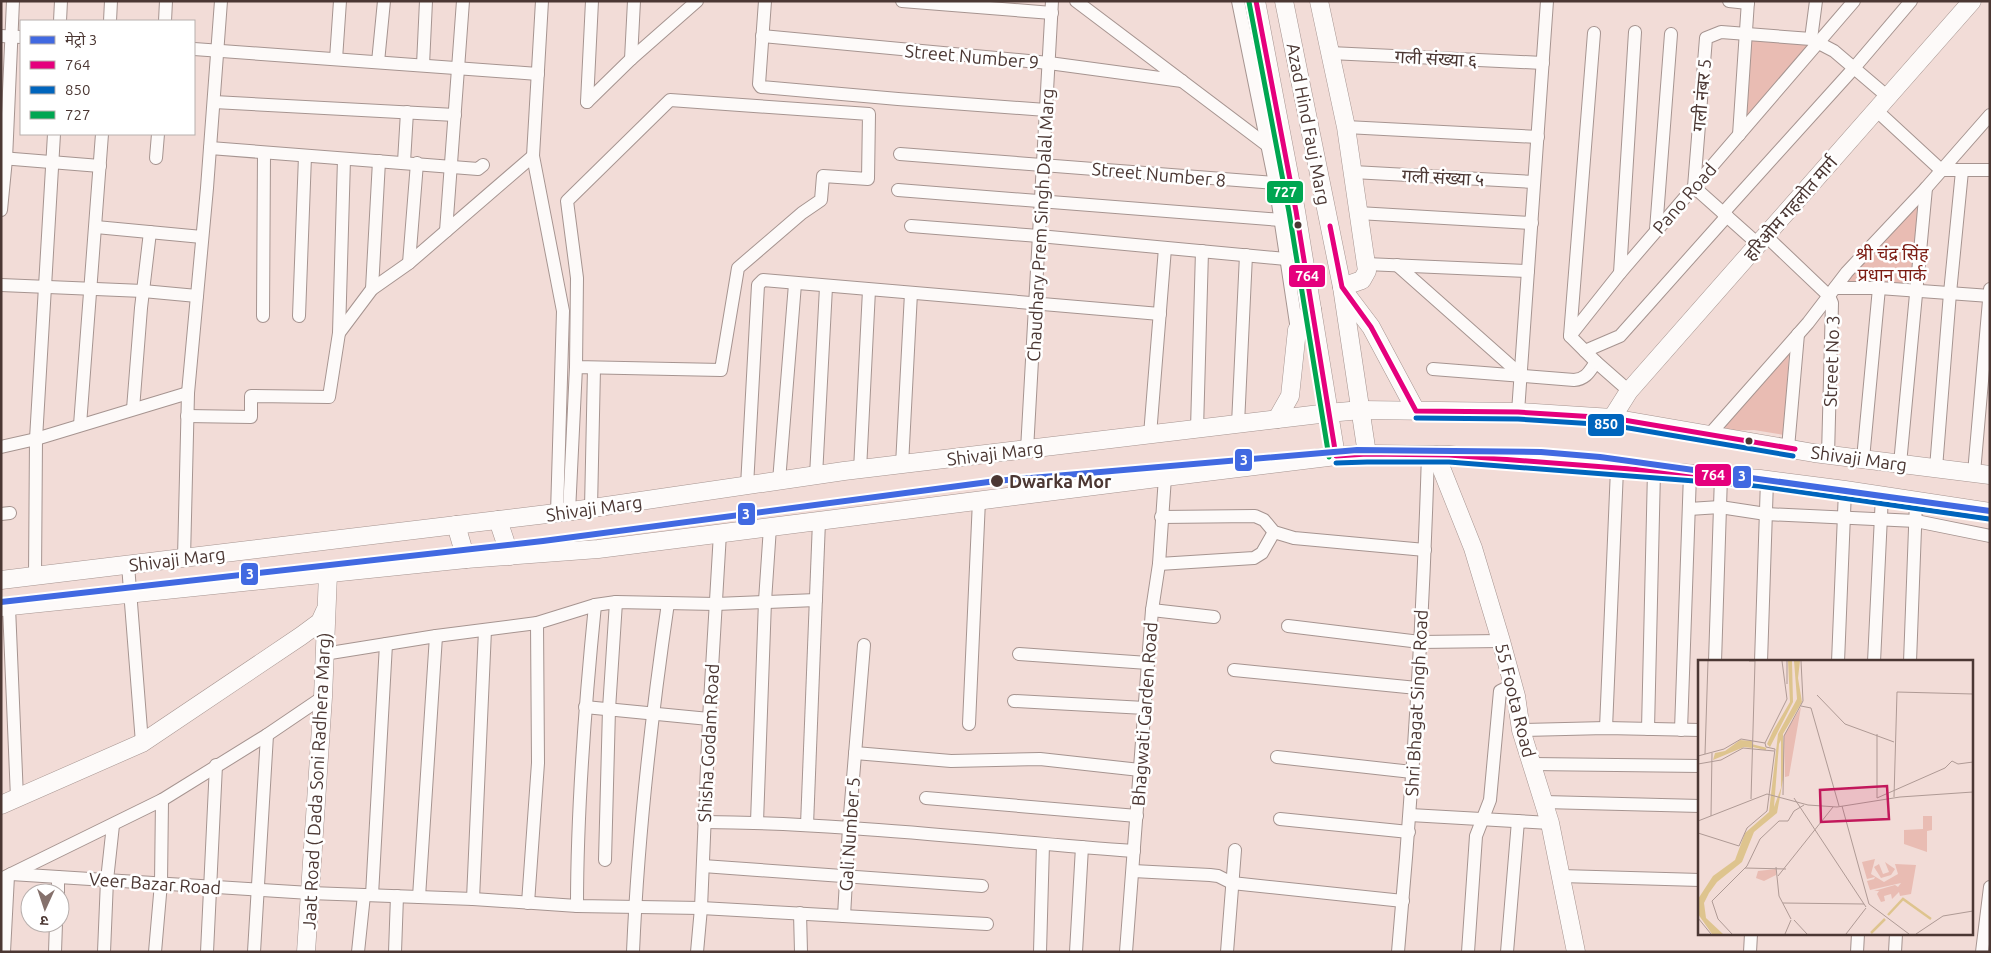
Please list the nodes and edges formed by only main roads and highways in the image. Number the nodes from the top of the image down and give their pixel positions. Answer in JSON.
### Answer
{"nodes":[{"id":1,"x":1256,"y":1,"type":"edge"},
{"id":2,"x":1284,"y":1,"type":"edge"},
{"id":3,"x":1318,"y":1,"type":"edge"},
{"id":4,"x":1972,"y":1,"type":"edge"},
{"id":5,"x":1342,"y":287,"type":"junction"},
{"id":6,"x":1312,"y":309,"type":"junction"},
{"id":7,"x":1361,"y":410,"type":"junction"},
{"id":8,"x":1416,"y":411,"type":"junction"},
{"id":9,"x":1328,"y":413,"type":"junction"},
{"id":10,"x":1612,"y":418,"type":"junction"},
{"id":11,"x":1277,"y":419,"type":"junction"},
{"id":12,"x":1367,"y":454,"type":"junction"},
{"id":13,"x":1432,"y":454,"type":"junction"},
{"id":14,"x":1336,"y":456,"type":"junction"},
{"id":15,"x":1982,"y":474,"type":"edge"},
{"id":16,"x":1990,"y":512,"type":"edge"},
{"id":17,"x":498,"y":520,"type":"junction"},
{"id":18,"x":456,"y":525,"type":"junction"},
{"id":19,"x":510,"y":556,"type":"junction"},
{"id":20,"x":466,"y":559,"type":"junction"},
{"id":21,"x":328,"y":574,"type":"junction"},
{"id":22,"x":1,"y":580,"type":"edge"},
{"id":23,"x":5,"y":607,"type":"edge"},
{"id":24,"x":325,"y":611,"type":"junction"},
{"id":25,"x":9,"y":801,"type":"edge"},
{"id":26,"x":306,"y":952,"type":"edge"},
{"id":27,"x":1576,"y":952,"type":"edge"}],
"edges":[{"from":1,"to":6,"type":"main road","name":"Azad Hind Fauj Marg"},
{"from":2,"to":5,"type":"main road","name":"Azad Hind Fauj Marg"},
{"from":3,"to":5,"type":"main road"},
{"from":4,"to":10,"type":"main road","name":"हरिओम गहलोत मार्ग"},
{"from":5,"to":7,"type":"main road","name":"Azad Hind Fauj Marg"},
{"from":5,"to":8,"type":"main road"},
{"from":6,"to":9,"type":"main road","name":"Azad Hind Fauj Marg"},
{"from":6,"to":11,"type":"main road"},
{"from":7,"to":8,"type":"main road","name":"Shivaji Marg"},
{"from":7,"to":9,"type":"main road","name":"Shivaji Marg"},
{"from":7,"to":12,"type":"main road","name":"Azad Hind Fauj Marg"},
{"from":8,"to":10,"type":"main road","name":"Shivaji Marg"},
{"from":9,"to":11,"type":"main road","name":"Shivaji Marg"},
{"from":9,"to":14,"type":"main road","name":"Azad Hind Fauj Marg"},
{"from":10,"to":15,"type":"main road","name":"Shivaji Marg"},
{"from":11,"to":17,"type":"main road","name":"Shivaji Marg"},
{"from":12,"to":13,"type":"main road","name":"Shivaji Marg"},
{"from":12,"to":14,"type":"main road","name":"Shivaji Marg"},
{"from":13,"to":16,"type":"main road","name":"Shivaji Marg"},
{"from":13,"to":27,"type":"main road","name":"55 Foota Road"},
{"from":14,"to":19,"type":"main road","name":"Shivaji Marg"},
{"from":17,"to":18,"type":"main road","name":"Shivaji Marg"},
{"from":17,"to":19,"type":"main road"},
{"from":18,"to":20,"type":"main road"},
{"from":18,"to":22,"type":"main road","name":"Shivaji Marg"},
{"from":19,"to":20,"type":"main road","name":"Shivaji Marg"},
{"from":20,"to":21,"type":"main road","name":"Shivaji Marg"},
{"from":21,"to":23,"type":"main road","name":"Shivaji Marg"},
{"from":21,"to":24,"type":"main road","name":"Jaat Road ( Dada Soni Radhera Marg)"},
{"from":24,"to":25,"type":"main road"},
{"from":24,"to":26,"type":"main road","name":"Jaat Road ( Dada Soni Radhera Marg)"}]}
